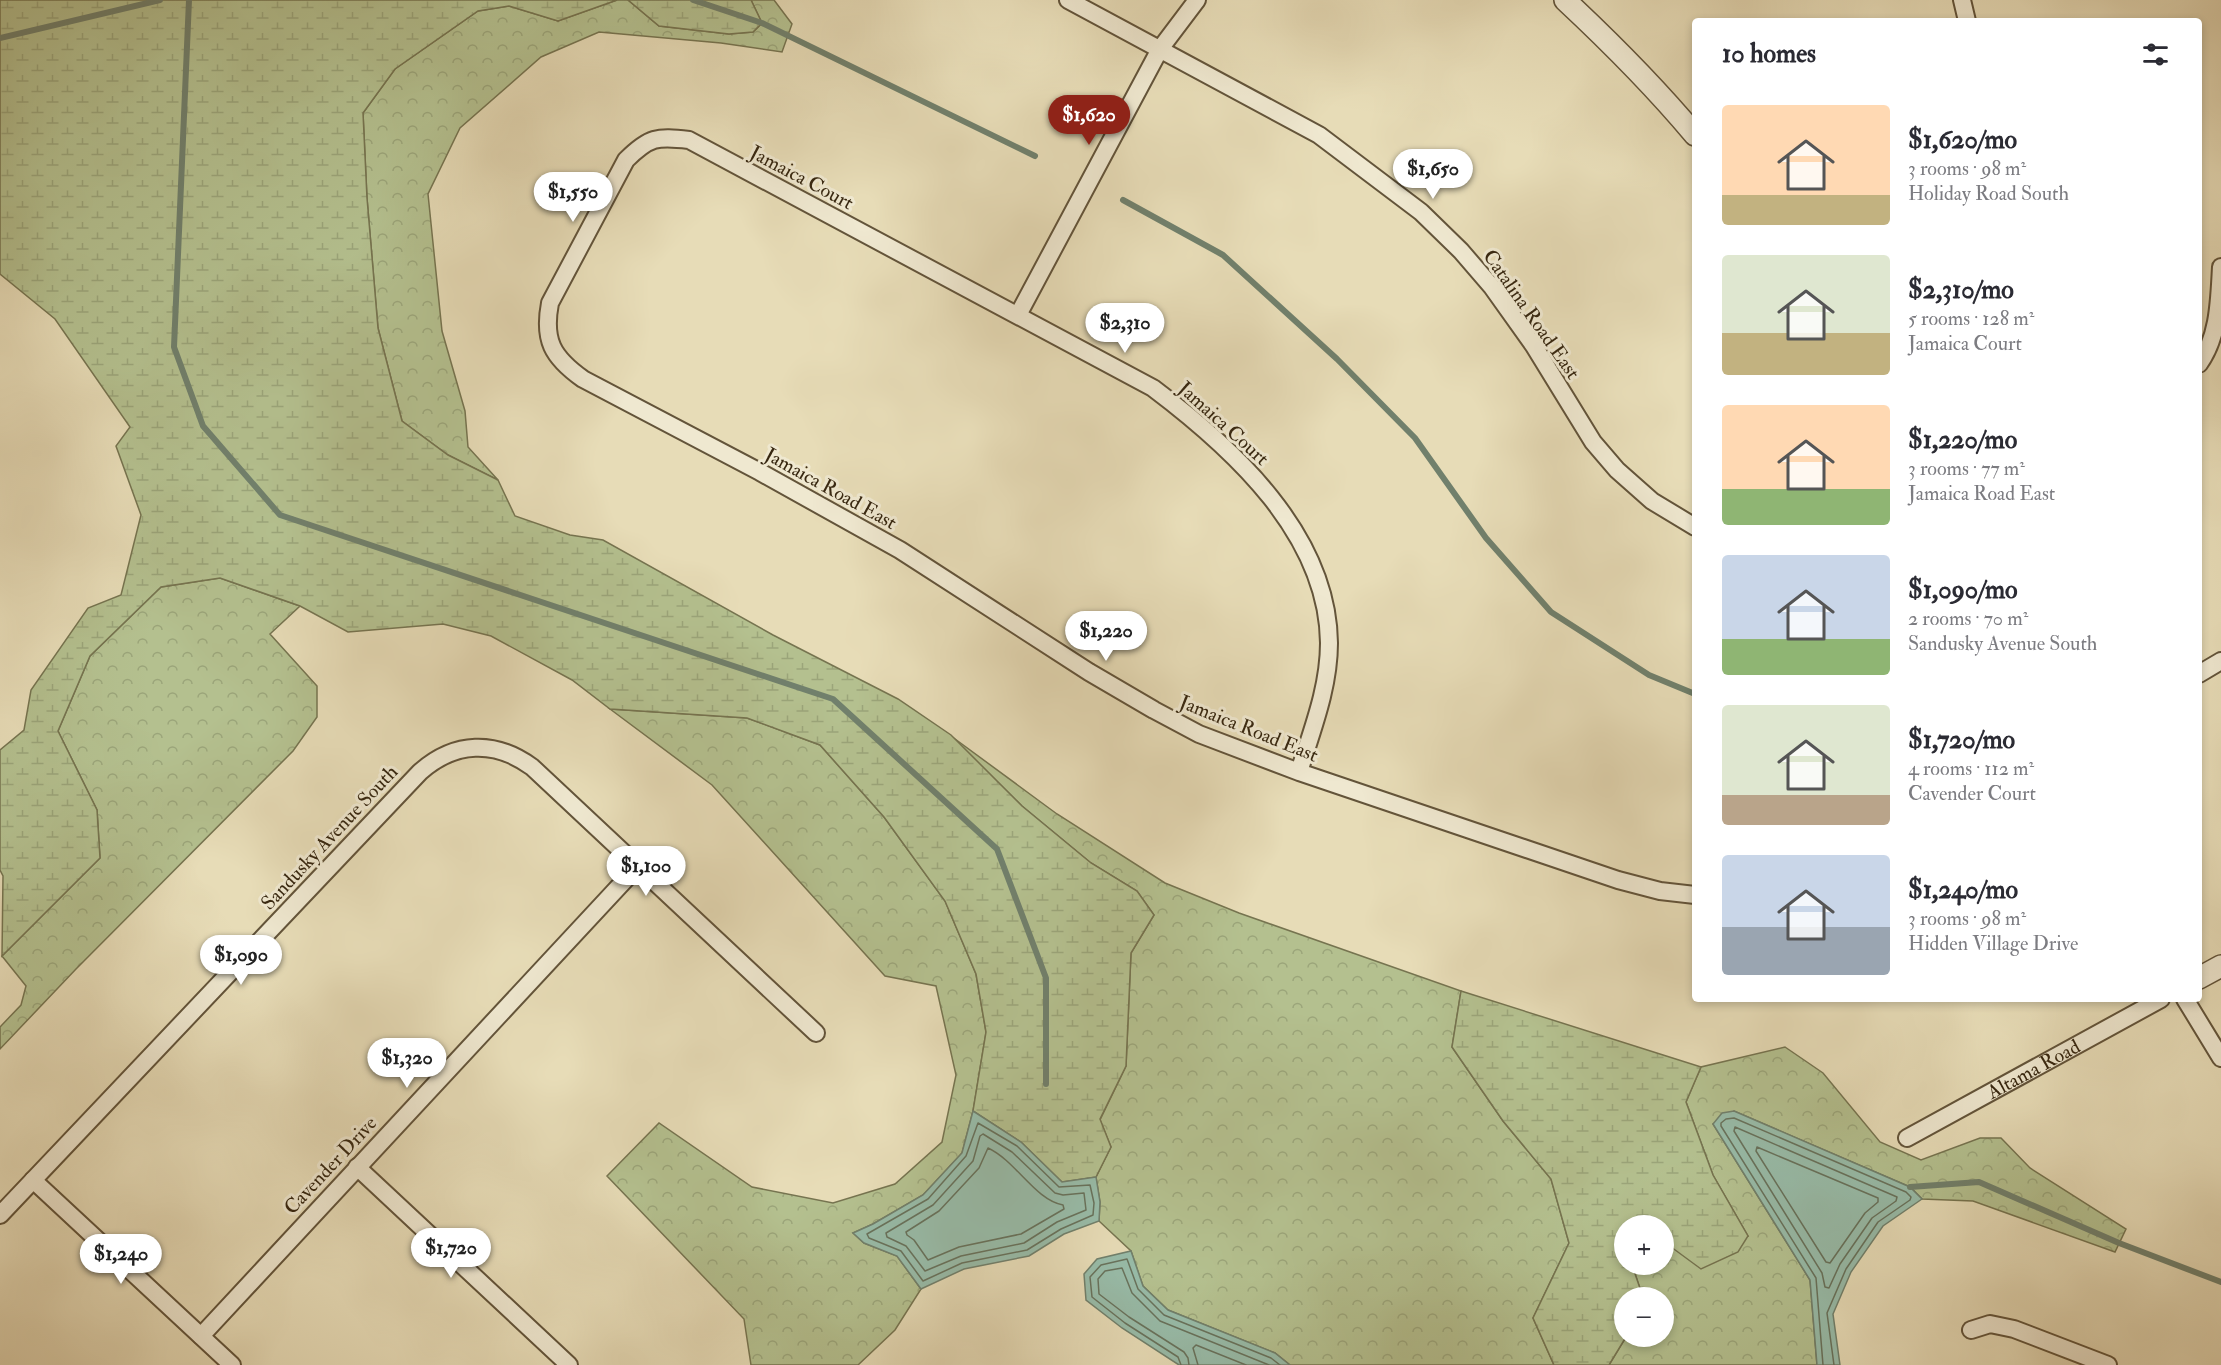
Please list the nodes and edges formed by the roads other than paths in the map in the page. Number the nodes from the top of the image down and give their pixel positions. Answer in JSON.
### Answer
{"nodes":[{"id":1,"x":1068,"y":0,"type":"edge"},
{"id":2,"x":1197,"y":0,"type":"edge"},
{"id":3,"x":1565,"y":0,"type":"edge"},
{"id":4,"x":1962,"y":0,"type":"edge"},
{"id":5,"x":1966,"y":18,"type":"edge"},
{"id":6,"x":1160,"y":49,"type":"junction"},
{"id":7,"x":1692,"y":131,"type":"edge"},
{"id":8,"x":2221,"y":267,"type":"edge"},
{"id":9,"x":1018,"y":315,"type":"junction"},
{"id":10,"x":551,"y":346,"type":"joint"},
{"id":11,"x":2202,"y":360,"type":"edge"},
{"id":12,"x":1692,"y":525,"type":"edge"},
{"id":13,"x":2221,"y":662,"type":"edge"},
{"id":14,"x":2202,"y":672,"type":"edge"},
{"id":15,"x":1299,"y":772,"type":"junction"},
{"id":16,"x":638,"y":866,"type":"junction"},
{"id":17,"x":1692,"y":895,"type":"edge"},
{"id":18,"x":2221,"y":966,"type":"edge"},
{"id":19,"x":2202,"y":976,"type":"edge"},
{"id":20,"x":2156,"y":1002,"type":"edge"},
{"id":21,"x":2187,"y":1002,"type":"edge"},
{"id":22,"x":816,"y":1033,"type":"dead end"},
{"id":23,"x":2221,"y":1058,"type":"edge"},
{"id":24,"x":1907,"y":1138,"type":"dead end"},
{"id":25,"x":357,"y":1167,"type":"junction"},
{"id":26,"x":33,"y":1180,"type":"junction"},
{"id":27,"x":0,"y":1215,"type":"edge"},
{"id":28,"x":1971,"y":1330,"type":"dead end"},
{"id":29,"x":201,"y":1335,"type":"junction"},
{"id":30,"x":232,"y":1365,"type":"edge"},
{"id":31,"x":569,"y":1365,"type":"edge"},
{"id":32,"x":2108,"y":1365,"type":"edge"}],
"edges":[{"from":1,"to":6,"type":"street","name":"Catalina Road East"},
{"from":2,"to":6,"type":"street"},
{"from":3,"to":7,"type":"street"},
{"from":4,"to":5,"type":"street"},
{"from":6,"to":9,"type":"street"},
{"from":6,"to":12,"type":"street","name":"Catalina Road East"},
{"from":8,"to":11,"type":"street"},
{"from":9,"to":10,"type":"street","name":"Jamaica Court"},
{"from":9,"to":15,"type":"street","name":"Jamaica Court"},
{"from":10,"to":15,"type":"street","name":"Jamaica Road East"},
{"from":13,"to":14,"type":"street"},
{"from":15,"to":17,"type":"street","name":"Jamaica Road East"},
{"from":16,"to":22,"type":"street"},
{"from":16,"to":25,"type":"street","name":"Cavender Drive"},
{"from":16,"to":26,"type":"street","name":"Sandusky Avenue South"},
{"from":18,"to":19,"type":"street"},
{"from":20,"to":24,"type":"street","name":"Altama Road"},
{"from":21,"to":23,"type":"street"},
{"from":25,"to":29,"type":"street","name":"Cavender Drive"},
{"from":25,"to":31,"type":"street"},
{"from":26,"to":27,"type":"street","name":"Sandusky Avenue South"},
{"from":26,"to":29,"type":"street"},
{"from":28,"to":32,"type":"street"},
{"from":29,"to":30,"type":"street"}]}
